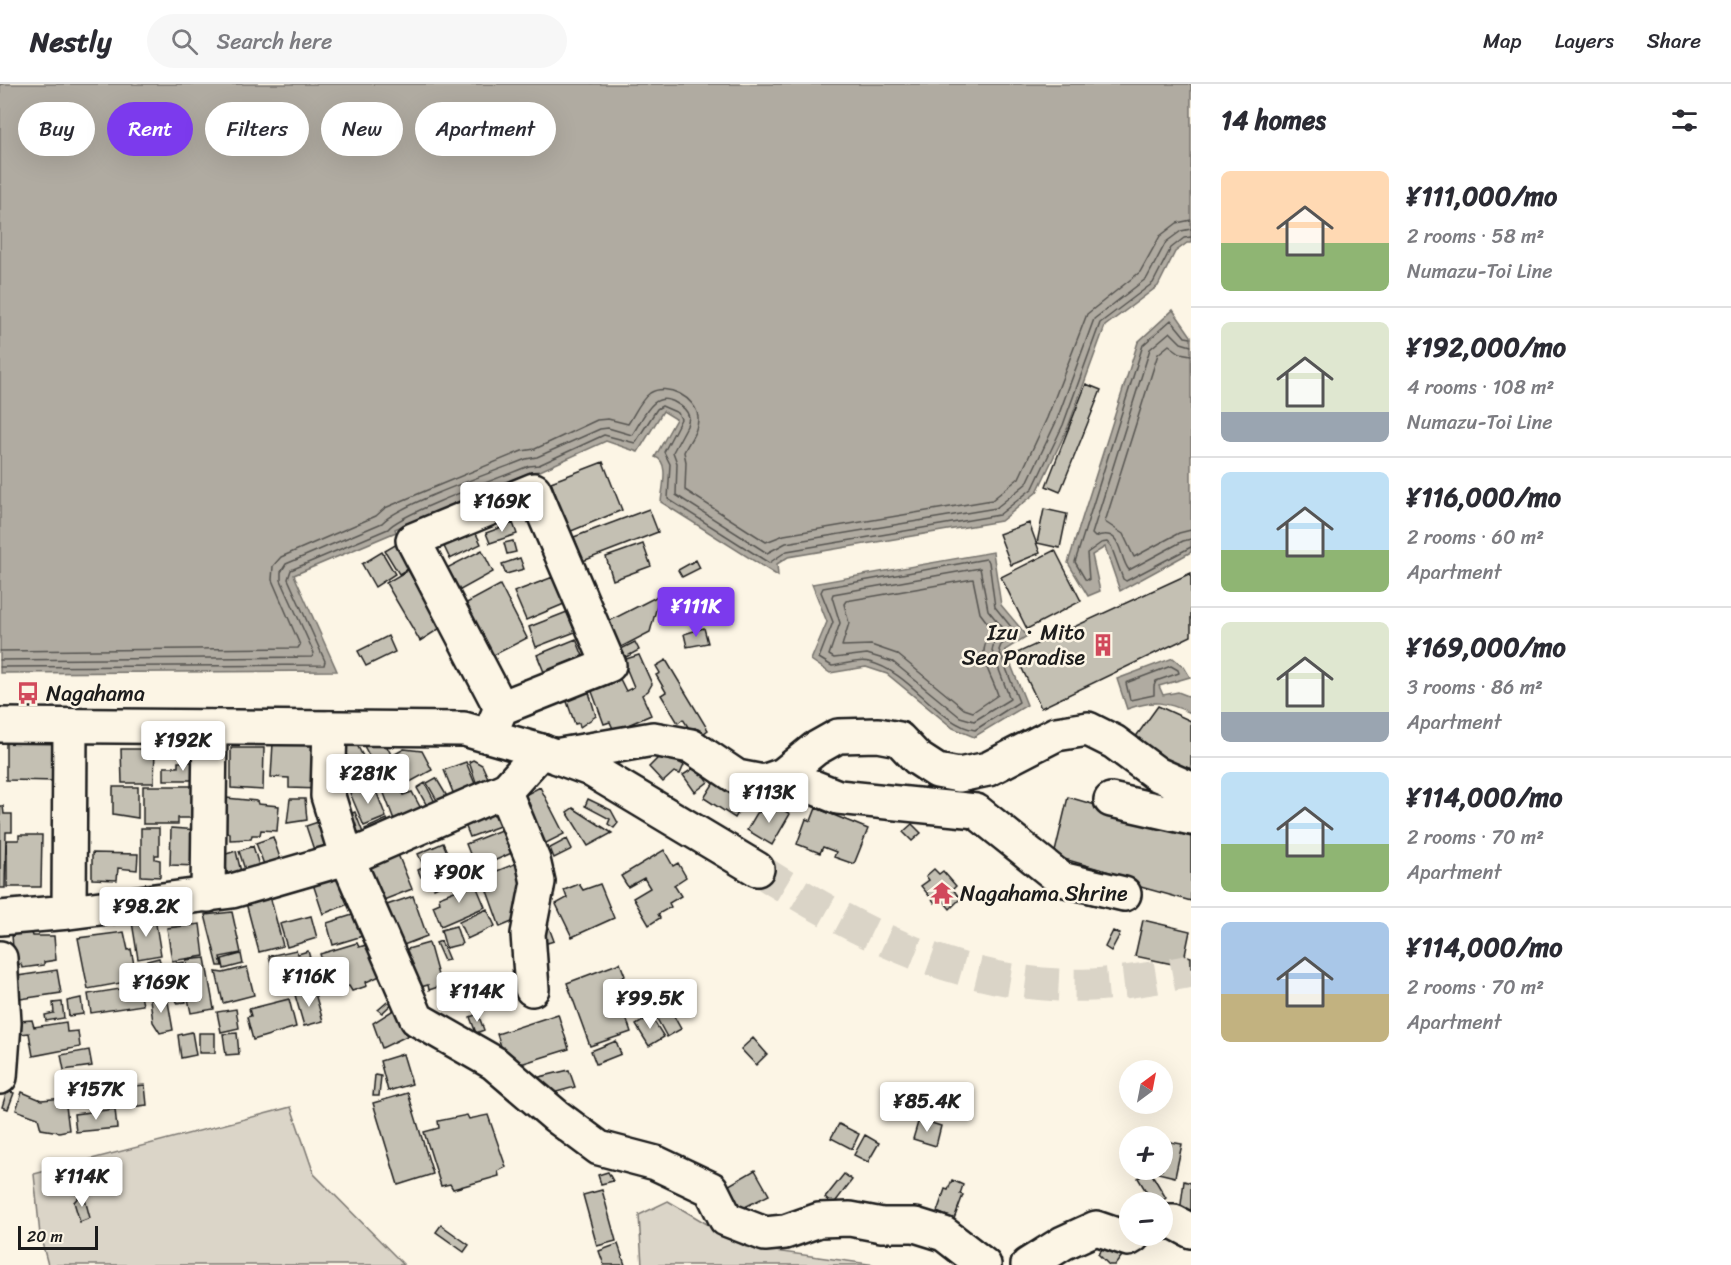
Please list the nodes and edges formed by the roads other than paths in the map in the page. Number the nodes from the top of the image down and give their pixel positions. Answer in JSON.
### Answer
{"nodes":[{"id":1,"x":495,"y":722,"type":"junction"},
{"id":2,"x":0,"y":725,"type":"edge"},
{"id":3,"x":70,"y":726,"type":"junction"},
{"id":4,"x":210,"y":727,"type":"junction"},
{"id":5,"x":330,"y":728,"type":"junction"},
{"id":6,"x":548,"y":754,"type":"junction"},
{"id":7,"x":783,"y":775,"type":"junction"},
{"id":8,"x":1191,"y":789,"type":"edge"},
{"id":9,"x":504,"y":790,"type":"junction"},
{"id":10,"x":1111,"y":800,"type":"dead end"},
{"id":11,"x":1191,"y":818,"type":"edge"},
{"id":12,"x":347,"y":858,"type":"junction"},
{"id":13,"x":757,"y":869,"type":"tunnel mouth"},
{"id":14,"x":1124,"y":894,"type":"dead end"},
{"id":15,"x":208,"y":895,"type":"junction"},
{"id":16,"x":69,"y":912,"type":"junction"},
{"id":17,"x":0,"y":918,"type":"edge"},
{"id":18,"x":0,"y":958,"type":"edge"},
{"id":19,"x":532,"y":989,"type":"dead end"},
{"id":20,"x":0,"y":1077,"type":"edge"},
{"id":21,"x":1173,"y":1222,"type":"edge"},
{"id":22,"x":1191,"y":1232,"type":"edge"},
{"id":23,"x":1119,"y":1236,"type":"edge"},
{"id":24,"x":984,"y":1265,"type":"edge"},
{"id":25,"x":1028,"y":1265,"type":"edge"}],
"edges":[{"from":1,"to":1,"type":"street"},
{"from":1,"to":5,"type":"street"},
{"from":1,"to":6,"type":"street"},
{"from":2,"to":3,"type":"street"},
{"from":3,"to":4,"type":"street"},
{"from":3,"to":16,"type":"street"},
{"from":4,"to":5,"type":"street"},
{"from":4,"to":15,"type":"street"},
{"from":5,"to":12,"type":"street"},
{"from":6,"to":7,"type":"street"},
{"from":6,"to":9,"type":"street"},
{"from":6,"to":13,"type":"street"},
{"from":7,"to":8,"type":"street"},
{"from":7,"to":14,"type":"street"},
{"from":9,"to":12,"type":"street"},
{"from":9,"to":19,"type":"street"},
{"from":10,"to":11,"type":"street"},
{"from":12,"to":15,"type":"street"},
{"from":12,"to":24,"type":"street"},
{"from":15,"to":16,"type":"street"},
{"from":16,"to":17,"type":"street"},
{"from":18,"to":20,"type":"street"},
{"from":21,"to":22,"type":"street"},
{"from":23,"to":25,"type":"street"}]}
